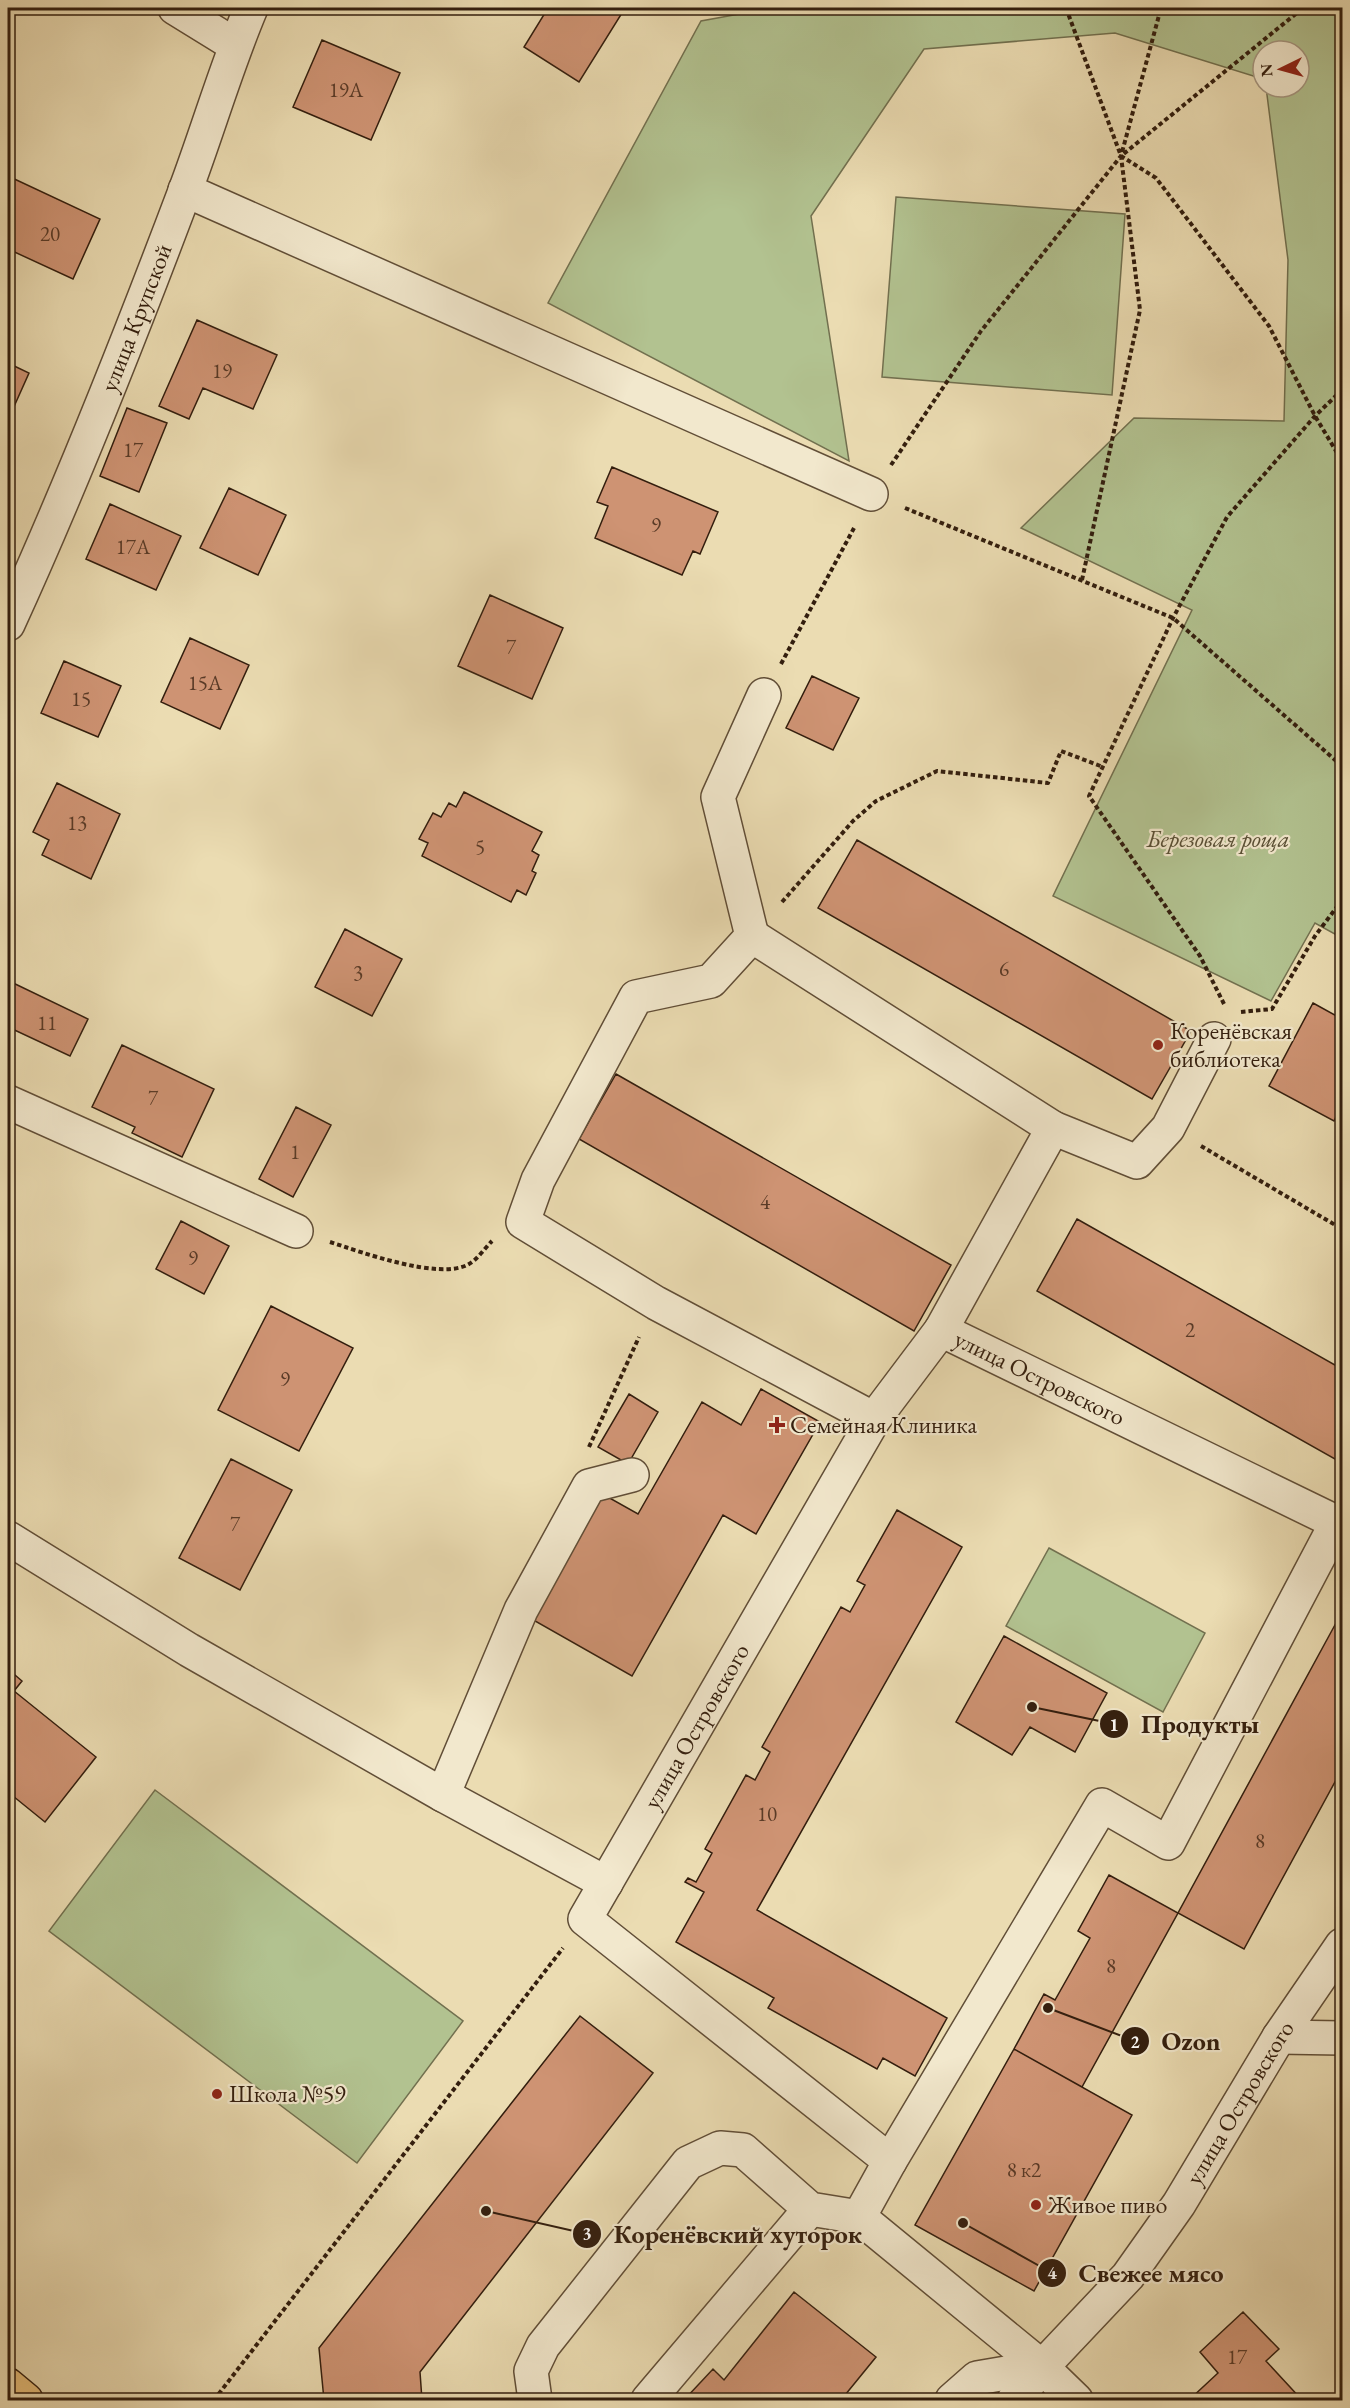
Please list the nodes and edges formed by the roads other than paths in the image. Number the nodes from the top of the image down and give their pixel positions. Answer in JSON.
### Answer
{"nodes":[{"id":1,"x":175,"y":8,"type":"edge"},
{"id":2,"x":251,"y":8,"type":"edge"},
{"id":3,"x":235,"y":45,"type":"junction"},
{"id":4,"x":185,"y":190,"type":"junction"},
{"id":5,"x":871,"y":494,"type":"road end"},
{"id":6,"x":8,"y":624,"type":"edge"},
{"id":7,"x":764,"y":695,"type":"road end"},
{"id":8,"x":752,"y":936,"type":"junction"},
{"id":9,"x":1221,"y":1026,"type":"road end"},
{"id":10,"x":8,"y":1102,"type":"edge"},
{"id":11,"x":1053,"y":1128,"type":"junction"},
{"id":12,"x":296,"y":1230,"type":"road end"},
{"id":13,"x":941,"y":1330,"type":"junction"},
{"id":14,"x":874,"y":1419,"type":"junction"},
{"id":15,"x":632,"y":1475,"type":"dead end"},
{"id":16,"x":1340,"y":1524,"type":"edge"},
{"id":17,"x":8,"y":1538,"type":"edge"},
{"id":18,"x":443,"y":1795,"type":"junction"},
{"id":19,"x":606,"y":1883,"type":"junction"},
{"id":20,"x":1342,"y":1945,"type":"edge"},
{"id":21,"x":1279,"y":2037,"type":"junction"},
{"id":22,"x":1342,"y":2038,"type":"edge"},
{"id":23,"x":890,"y":2161,"type":"junction"},
{"id":24,"x":810,"y":2209,"type":"junction"},
{"id":25,"x":859,"y":2217,"type":"junction"},
{"id":26,"x":1042,"y":2367,"type":"junction"},
{"id":27,"x":8,"y":2385,"type":"edge"},
{"id":28,"x":26,"y":2400,"type":"edge"},
{"id":29,"x":535,"y":2400,"type":"edge"},
{"id":30,"x":648,"y":2400,"type":"edge"},
{"id":31,"x":952,"y":2400,"type":"edge"},
{"id":32,"x":1014,"y":2400,"type":"edge"},
{"id":33,"x":1076,"y":2400,"type":"edge"}],
"edges":[{"from":1,"to":3,"type":"street"},
{"from":2,"to":3,"type":"street","name":"улица Крупской"},
{"from":3,"to":4,"type":"street","name":"улица Крупской"},
{"from":4,"to":5,"type":"street"},
{"from":4,"to":6,"type":"street","name":"улица Крупской"},
{"from":7,"to":8,"type":"street"},
{"from":8,"to":11,"type":"street"},
{"from":8,"to":14,"type":"street"},
{"from":9,"to":11,"type":"street"},
{"from":10,"to":12,"type":"street"},
{"from":11,"to":13,"type":"street"},
{"from":13,"to":14,"type":"street","name":"улица Островского"},
{"from":13,"to":16,"type":"street","name":"улица Островского"},
{"from":14,"to":19,"type":"street","name":"улица Островского"},
{"from":15,"to":18,"type":"street"},
{"from":16,"to":23,"type":"street"},
{"from":17,"to":18,"type":"street"},
{"from":18,"to":19,"type":"street"},
{"from":19,"to":23,"type":"street","name":"улица Островского"},
{"from":20,"to":21,"type":"street","name":"улица Островского"},
{"from":21,"to":22,"type":"street"},
{"from":21,"to":26,"type":"street","name":"улица Островского"},
{"from":23,"to":25,"type":"street"},
{"from":24,"to":25,"type":"street"},
{"from":24,"to":29,"type":"street"},
{"from":24,"to":30,"type":"street"},
{"from":25,"to":26,"type":"street"},
{"from":26,"to":31,"type":"street"},
{"from":26,"to":32,"type":"street","name":"улица Островского"},
{"from":26,"to":33,"type":"street"},
{"from":27,"to":28,"type":"main road"}]}
